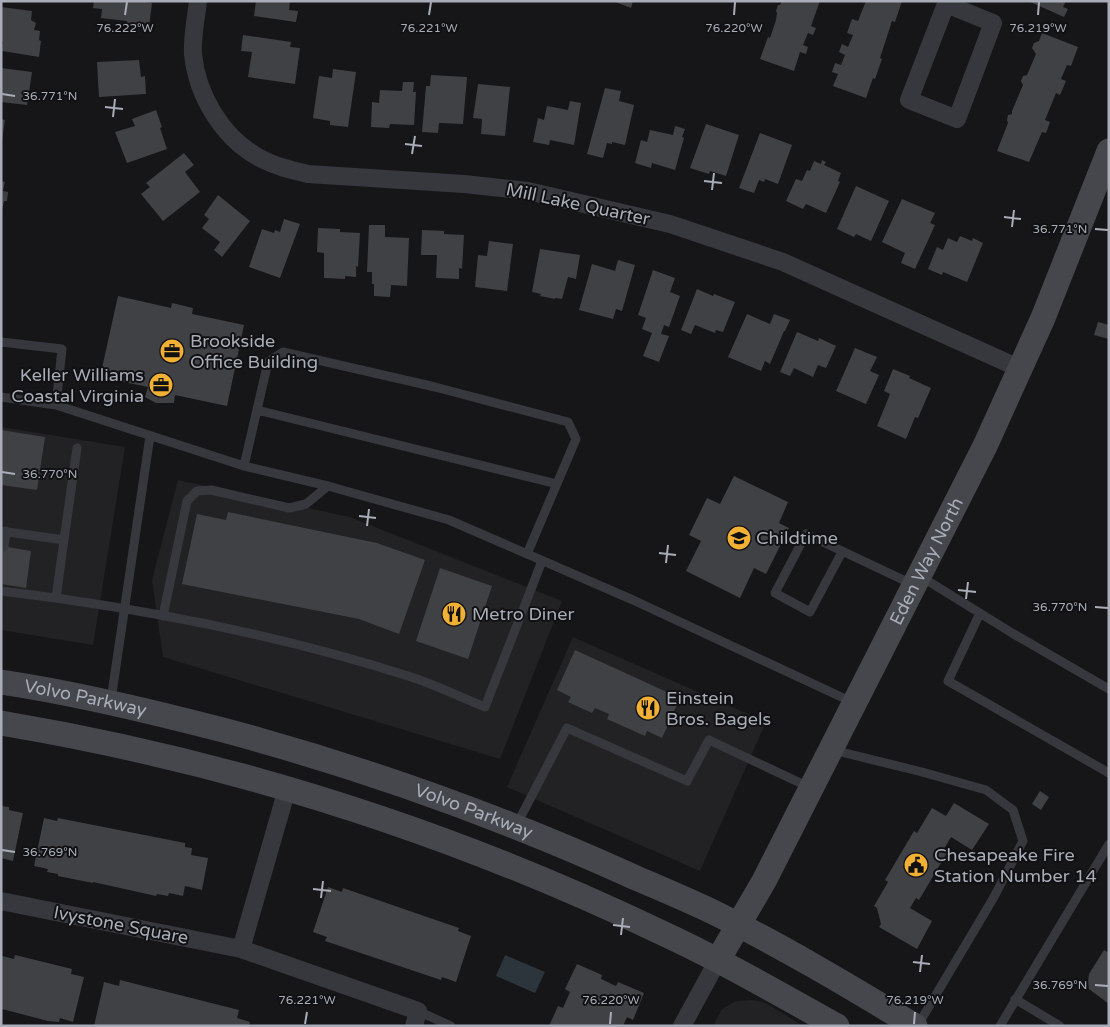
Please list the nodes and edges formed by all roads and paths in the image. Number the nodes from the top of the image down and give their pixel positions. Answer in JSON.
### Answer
{"nodes":[{"id":1,"x":198,"y":1,"type":"edge"},
{"id":2,"x":972,"y":7,"type":"edge"},
{"id":3,"x":1107,"y":161,"type":"edge"},
{"id":4,"x":1,"y":342,"type":"edge"},
{"id":5,"x":1021,"y":369,"type":"junction"},
{"id":6,"x":1,"y":397,"type":"edge"},
{"id":7,"x":56,"y":405,"type":"junction"},
{"id":8,"x":257,"y":410,"type":"junction"},
{"id":9,"x":150,"y":436,"type":"junction"},
{"id":10,"x":77,"y":448,"type":"dead end"},
{"id":11,"x":244,"y":466,"type":"junction"},
{"id":12,"x":557,"y":484,"type":"junction"},
{"id":13,"x":328,"y":486,"type":"junction"},
{"id":14,"x":3,"y":531,"type":"edge"},
{"id":15,"x":64,"y":540,"type":"junction"},
{"id":16,"x":4,"y":547,"type":"dead end"},
{"id":17,"x":842,"y":552,"type":"junction"},
{"id":18,"x":528,"y":554,"type":"junction"},
{"id":19,"x":542,"y":561,"type":"junction"},
{"id":20,"x":917,"y":580,"type":"junction"},
{"id":21,"x":1,"y":591,"type":"edge"},
{"id":22,"x":56,"y":598,"type":"junction"},
{"id":23,"x":123,"y":608,"type":"junction"},
{"id":24,"x":980,"y":613,"type":"junction"},
{"id":25,"x":163,"y":616,"type":"junction"},
{"id":26,"x":1,"y":682,"type":"edge"},
{"id":27,"x":1109,"y":689,"type":"edge"},
{"id":28,"x":110,"y":703,"type":"junction"},
{"id":29,"x":854,"y":703,"type":"junction"},
{"id":30,"x":1,"y":722,"type":"edge"},
{"id":31,"x":830,"y":749,"type":"junction"},
{"id":32,"x":1109,"y":773,"type":"edge"},
{"id":33,"x":810,"y":788,"type":"junction"},
{"id":34,"x":287,"y":789,"type":"junction"},
{"id":35,"x":516,"y":826,"type":"junction"},
{"id":36,"x":1109,"y":844,"type":"edge"},
{"id":37,"x":1,"y":901,"type":"edge"},
{"id":38,"x":739,"y":925,"type":"junction"},
{"id":39,"x":241,"y":949,"type":"junction"},
{"id":40,"x":718,"y":960,"type":"junction"},
{"id":41,"x":1015,"y":999,"type":"junction"},
{"id":42,"x":416,"y":1018,"type":"edge"},
{"id":43,"x":451,"y":1026,"type":"edge"},
{"id":44,"x":682,"y":1026,"type":"edge"},
{"id":45,"x":837,"y":1026,"type":"edge"},
{"id":46,"x":916,"y":1026,"type":"edge"},
{"id":47,"x":1000,"y":1026,"type":"edge"},
{"id":48,"x":1060,"y":1026,"type":"edge"}],
"edges":[{"from":1,"to":5,"type":"street","name":"Mill Lake Quarter"},
{"from":2,"to":2,"type":"street"},
{"from":3,"to":5,"type":"main road","name":"Eden Way North"},
{"from":4,"to":7,"type":"lane"},
{"from":5,"to":20,"type":"main road","name":"Eden Way North"},
{"from":6,"to":7,"type":"lane"},
{"from":7,"to":9,"type":"lane"},
{"from":8,"to":11,"type":"lane"},
{"from":8,"to":12,"type":"lane"},
{"from":8,"to":12,"type":"lane"},
{"from":9,"to":11,"type":"lane"},
{"from":9,"to":23,"type":"lane"},
{"from":10,"to":15,"type":"lane"},
{"from":11,"to":13,"type":"lane"},
{"from":12,"to":18,"type":"lane"},
{"from":13,"to":18,"type":"lane"},
{"from":13,"to":25,"type":"lane"},
{"from":14,"to":15,"type":"lane"},
{"from":14,"to":16,"type":"lane"},
{"from":15,"to":22,"type":"lane"},
{"from":17,"to":17,"type":"lane"},
{"from":17,"to":20,"type":"lane"},
{"from":18,"to":19,"type":"lane"},
{"from":19,"to":25,"type":"lane"},
{"from":19,"to":29,"type":"lane"},
{"from":20,"to":24,"type":"lane"},
{"from":20,"to":29,"type":"main road","name":"Eden Way North"},
{"from":21,"to":22,"type":"lane"},
{"from":22,"to":23,"type":"lane"},
{"from":23,"to":25,"type":"lane"},
{"from":23,"to":28,"type":"lane"},
{"from":24,"to":27,"type":"lane"},
{"from":24,"to":32,"type":"lane"},
{"from":26,"to":28,"type":"main road","name":"Volvo Parkway"},
{"from":28,"to":35,"type":"main road","name":"Volvo Parkway"},
{"from":29,"to":31,"type":"main road","name":"Eden Way North"},
{"from":30,"to":34,"type":"main road"},
{"from":31,"to":33,"type":"main road","name":"Eden Way North"},
{"from":31,"to":46,"type":"lane"},
{"from":33,"to":35,"type":"lane"},
{"from":33,"to":38,"type":"main road","name":"Eden Way North"},
{"from":34,"to":39,"type":"street"},
{"from":34,"to":40,"type":"main road"},
{"from":35,"to":38,"type":"main road","name":"Volvo Parkway"},
{"from":36,"to":41,"type":"lane"},
{"from":37,"to":39,"type":"street","name":"Ivystone Square"},
{"from":38,"to":40,"type":"main road","name":"Eden Way North"},
{"from":38,"to":46,"type":"main road","name":"Volvo Parkway"},
{"from":39,"to":42,"type":"street","name":"Ivystone Square"},
{"from":40,"to":44,"type":"street"},
{"from":40,"to":45,"type":"main road"},
{"from":41,"to":47,"type":"lane"},
{"from":41,"to":48,"type":"lane"},
{"from":42,"to":43,"type":"lane"}]}
